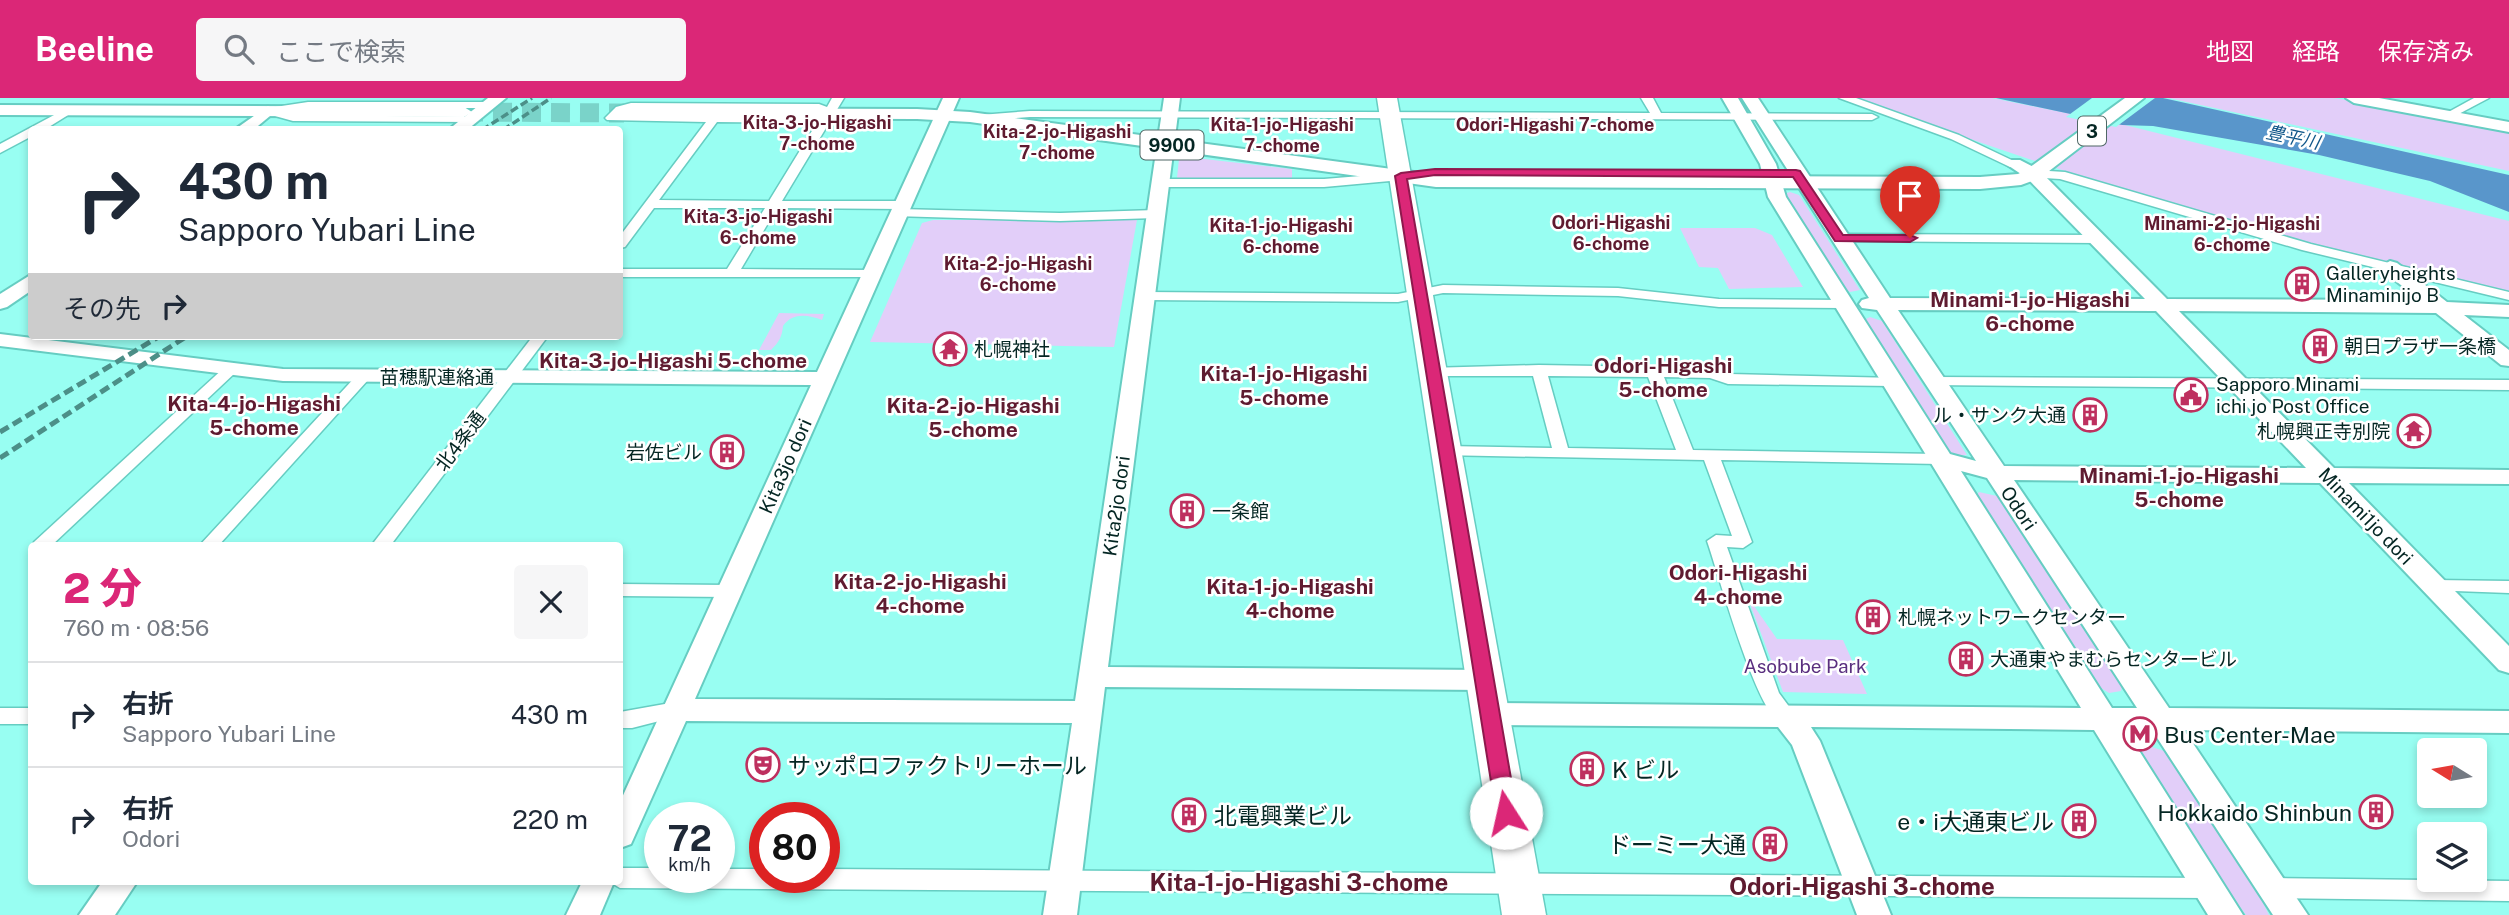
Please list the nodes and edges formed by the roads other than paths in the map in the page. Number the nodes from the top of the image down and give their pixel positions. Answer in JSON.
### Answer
{"nodes":[{"id":1,"x":951,"y":98,"type":"edge"},
{"id":2,"x":1049,"y":98,"type":"edge"},
{"id":3,"x":1647,"y":98,"type":"edge"},
{"id":4,"x":1730,"y":98,"type":"edge"},
{"id":5,"x":1750,"y":98,"type":"edge"},
{"id":6,"x":1845,"y":98,"type":"edge"},
{"id":7,"x":2111,"y":98,"type":"edge"},
{"id":8,"x":2136,"y":98,"type":"edge"},
{"id":9,"x":2354,"y":98,"type":"edge"},
{"id":10,"x":2483,"y":98,"type":"edge"},
{"id":11,"x":493,"y":102,"type":"edge"},
{"id":12,"x":735,"y":102,"type":"edge"},
{"id":13,"x":833,"y":106,"type":"edge"},
{"id":14,"x":1171,"y":106,"type":"edge"},
{"id":15,"x":1389,"y":107,"type":"edge"},
{"id":16,"x":0,"y":110,"type":"edge"},
{"id":17,"x":69,"y":110,"type":"junction"},
{"id":18,"x":268,"y":111,"type":"junction"},
{"id":19,"x":624,"y":113,"type":"tunnel mouth"},
{"id":20,"x":1043,"y":114,"type":"junction"},
{"id":21,"x":468,"y":115,"type":"junction"},
{"id":22,"x":943,"y":115,"type":"junction"},
{"id":23,"x":2449,"y":115,"type":"junction"},
{"id":24,"x":1657,"y":116,"type":"junction"},
{"id":25,"x":1741,"y":117,"type":"junction"},
{"id":26,"x":1764,"y":117,"type":"junction"},
{"id":27,"x":1872,"y":117,"type":"dead end"},
{"id":28,"x":978,"y":118,"type":"junction"},
{"id":29,"x":715,"y":119,"type":"junction"},
{"id":30,"x":40,"y":126,"type":"edge"},
{"id":31,"x":247,"y":126,"type":"edge"},
{"id":32,"x":459,"y":126,"type":"edge"},
{"id":33,"x":2509,"y":127,"type":"edge"},
{"id":34,"x":28,"y":133,"type":"edge"},
{"id":35,"x":1166,"y":144,"type":"junction"},
{"id":36,"x":0,"y":149,"type":"edge"},
{"id":37,"x":2031,"y":165,"type":"junction"},
{"id":38,"x":1401,"y":176,"type":"junction"},
{"id":39,"x":1772,"y":178,"type":"junction"},
{"id":40,"x":1799,"y":178,"type":"junction"},
{"id":41,"x":1161,"y":183,"type":"junction"},
{"id":42,"x":649,"y":204,"type":"junction"},
{"id":43,"x":773,"y":205,"type":"junction"},
{"id":44,"x":901,"y":209,"type":"junction"},
{"id":45,"x":1156,"y":215,"type":"junction"},
{"id":46,"x":1839,"y":238,"type":"junction"},
{"id":47,"x":2097,"y":239,"type":"junction"},
{"id":48,"x":623,"y":240,"type":"edge"},
{"id":49,"x":2390,"y":267,"type":"junction"},
{"id":50,"x":623,"y":273,"type":"edge"},
{"id":51,"x":731,"y":274,"type":"junction"},
{"id":52,"x":872,"y":274,"type":"junction"},
{"id":53,"x":28,"y":283,"type":"edge"},
{"id":54,"x":1420,"y":293,"type":"junction"},
{"id":55,"x":1145,"y":296,"type":"junction"},
{"id":56,"x":2509,"y":296,"type":"edge"},
{"id":57,"x":0,"y":303,"type":"edge"},
{"id":58,"x":1843,"y":304,"type":"junction"},
{"id":59,"x":1883,"y":304,"type":"junction"},
{"id":60,"x":2162,"y":305,"type":"junction"},
{"id":61,"x":2443,"y":309,"type":"junction"},
{"id":62,"x":2509,"y":311,"type":"edge"},
{"id":63,"x":100,"y":340,"type":"edge"},
{"id":64,"x":538,"y":340,"type":"edge"},
{"id":65,"x":0,"y":341,"type":"edge"},
{"id":66,"x":81,"y":350,"type":"junction"},
{"id":67,"x":2509,"y":360,"type":"edge"},
{"id":68,"x":231,"y":369,"type":"junction"},
{"id":69,"x":1539,"y":370,"type":"junction"},
{"id":70,"x":1433,"y":371,"type":"junction"},
{"id":71,"x":1654,"y":372,"type":"junction"},
{"id":72,"x":363,"y":377,"type":"junction"},
{"id":73,"x":509,"y":377,"type":"junction"},
{"id":74,"x":825,"y":379,"type":"junction"},
{"id":75,"x":1892,"y":382,"type":"junction"},
{"id":76,"x":1935,"y":382,"type":"junction"},
{"id":77,"x":2238,"y":383,"type":"junction"},
{"id":78,"x":2509,"y":385,"type":"edge"},
{"id":79,"x":1446,"y":451,"type":"junction"},
{"id":80,"x":1561,"y":451,"type":"junction"},
{"id":81,"x":1686,"y":454,"type":"junction"},
{"id":82,"x":1710,"y":454,"type":"junction"},
{"id":83,"x":1940,"y":460,"type":"junction"},
{"id":84,"x":1996,"y":473,"type":"junction"},
{"id":85,"x":2328,"y":475,"type":"junction"},
{"id":86,"x":2509,"y":477,"type":"edge"},
{"id":87,"x":44,"y":542,"type":"edge"},
{"id":88,"x":212,"y":542,"type":"edge"},
{"id":89,"x":383,"y":542,"type":"edge"},
{"id":90,"x":2435,"y":586,"type":"junction"},
{"id":91,"x":2509,"y":587,"type":"edge"},
{"id":92,"x":623,"y":590,"type":"edge"},
{"id":93,"x":729,"y":591,"type":"junction"},
{"id":94,"x":2509,"y":663,"type":"edge"},
{"id":95,"x":1092,"y":677,"type":"junction"},
{"id":96,"x":1487,"y":697,"type":"junction"},
{"id":97,"x":676,"y":710,"type":"junction"},
{"id":98,"x":1088,"y":712,"type":"junction"},
{"id":99,"x":0,"y":716,"type":"edge"},
{"id":100,"x":28,"y":716,"type":"edge"},
{"id":101,"x":1786,"y":716,"type":"junction"},
{"id":102,"x":2102,"y":718,"type":"junction"},
{"id":103,"x":2159,"y":719,"type":"junction"},
{"id":104,"x":623,"y":720,"type":"edge"},
{"id":105,"x":2509,"y":722,"type":"edge"},
{"id":106,"x":623,"y":828,"type":"edge"},
{"id":107,"x":623,"y":878,"type":"edge"},
{"id":108,"x":1064,"y":880,"type":"junction"},
{"id":109,"x":119,"y":885,"type":"edge"},
{"id":110,"x":597,"y":885,"type":"edge"},
{"id":111,"x":2209,"y":888,"type":"junction"},
{"id":112,"x":2273,"y":888,"type":"junction"},
{"id":113,"x":2509,"y":891,"type":"edge"},
{"id":114,"x":1521,"y":899,"type":"edge"},
{"id":115,"x":1868,"y":901,"type":"edge"},
{"id":116,"x":96,"y":915,"type":"edge"},
{"id":117,"x":583,"y":915,"type":"edge"},
{"id":118,"x":1059,"y":915,"type":"edge"},
{"id":119,"x":2226,"y":915,"type":"edge"},
{"id":120,"x":2291,"y":915,"type":"edge"}],
"edges":[{"from":1,"to":22,"type":"street","name":"Kita3jo dori"},
{"from":2,"to":20,"type":"street"},
{"from":3,"to":24,"type":"street"},
{"from":4,"to":25,"type":"street","name":"Odori"},
{"from":5,"to":26,"type":"street","name":"Odori"},
{"from":6,"to":37,"type":"street"},
{"from":7,"to":37,"type":"main road","number":"3"},
{"from":8,"to":37,"type":"main road","number":"3"},
{"from":9,"to":23,"type":"street"},
{"from":10,"to":23,"type":"street"},
{"from":11,"to":18,"type":"street"},
{"from":11,"to":21,"type":"street"},
{"from":12,"to":13,"type":"street"},
{"from":12,"to":29,"type":"street"},
{"from":13,"to":19,"type":"main road","number":"9900"},
{"from":13,"to":22,"type":"main road","number":"9900"},
{"from":13,"to":29,"type":"street"},
{"from":13,"to":43,"type":"street"},
{"from":14,"to":15,"type":"street"},
{"from":14,"to":20,"type":"street"},
{"from":14,"to":35,"type":"street","name":"Kita2jo dori"},
{"from":15,"to":24,"type":"street"},
{"from":15,"to":38,"type":"highway"},
{"from":16,"to":17,"type":"main road"},
{"from":17,"to":18,"type":"main road"},
{"from":17,"to":30,"type":"street"},
{"from":18,"to":21,"type":"main road"},
{"from":18,"to":31,"type":"street"},
{"from":20,"to":28,"type":"street"},
{"from":21,"to":32,"type":"street"},
{"from":22,"to":28,"type":"main road","number":"9900"},
{"from":22,"to":44,"type":"street","name":"Kita3jo dori"},
{"from":23,"to":33,"type":"street"},
{"from":24,"to":25,"type":"street"},
{"from":25,"to":26,"type":"street"},
{"from":25,"to":39,"type":"street","name":"Odori"},
{"from":26,"to":27,"type":"street"},
{"from":26,"to":40,"type":"street","name":"Odori"},
{"from":28,"to":35,"type":"main road","number":"9900"},
{"from":29,"to":42,"type":"street"},
{"from":34,"to":36,"type":"street"},
{"from":35,"to":38,"type":"main road","number":"9900"},
{"from":35,"to":41,"type":"street","name":"Kita2jo dori"},
{"from":37,"to":40,"type":"main road","number":"3"},
{"from":37,"to":47,"type":"street","name":"Minami1jo dori"},
{"from":37,"to":49,"type":"street"},
{"from":38,"to":39,"type":"main road","number":"3"},
{"from":38,"to":41,"type":"street"},
{"from":38,"to":54,"type":"highway"},
{"from":39,"to":40,"type":"main road","number":"3"},
{"from":39,"to":58,"type":"street","name":"Odori"},
{"from":40,"to":46,"type":"street","name":"Odori"},
{"from":41,"to":45,"type":"street","name":"Kita2jo dori"},
{"from":42,"to":43,"type":"street"},
{"from":42,"to":48,"type":"street"},
{"from":43,"to":44,"type":"street"},
{"from":43,"to":51,"type":"street"},
{"from":44,"to":45,"type":"street"},
{"from":44,"to":52,"type":"street","name":"Kita3jo dori"},
{"from":45,"to":55,"type":"street","name":"Kita2jo dori"},
{"from":46,"to":47,"type":"street"},
{"from":46,"to":59,"type":"street","name":"Odori"},
{"from":47,"to":60,"type":"street","name":"Minami1jo dori"},
{"from":49,"to":56,"type":"street"},
{"from":49,"to":61,"type":"street"},
{"from":50,"to":51,"type":"street"},
{"from":51,"to":52,"type":"street"},
{"from":52,"to":74,"type":"street","name":"Kita3jo dori"},
{"from":53,"to":57,"type":"street"},
{"from":54,"to":55,"type":"street"},
{"from":54,"to":58,"type":"street"},
{"from":54,"to":70,"type":"highway"},
{"from":55,"to":95,"type":"street","name":"Kita2jo dori"},
{"from":58,"to":59,"type":"street"},
{"from":58,"to":75,"type":"street","name":"Odori"},
{"from":59,"to":60,"type":"street"},
{"from":59,"to":76,"type":"street","name":"Odori"},
{"from":60,"to":61,"type":"street"},
{"from":60,"to":77,"type":"street","name":"Minami1jo dori"},
{"from":61,"to":62,"type":"street"},
{"from":61,"to":67,"type":"street"},
{"from":63,"to":66,"type":"street"},
{"from":64,"to":73,"type":"street","name":"北4条通"},
{"from":65,"to":66,"type":"street","name":"苗穂駅連絡通"},
{"from":66,"to":68,"type":"street","name":"苗穂駅連絡通"},
{"from":68,"to":72,"type":"street","name":"苗穂駅連絡通"},
{"from":68,"to":87,"type":"street"},
{"from":69,"to":70,"type":"street"},
{"from":69,"to":71,"type":"street"},
{"from":69,"to":80,"type":"street"},
{"from":70,"to":79,"type":"highway"},
{"from":71,"to":75,"type":"street"},
{"from":71,"to":81,"type":"street"},
{"from":72,"to":73,"type":"street","name":"苗穂駅連絡通"},
{"from":72,"to":88,"type":"street"},
{"from":73,"to":74,"type":"street","name":"苗穂駅連絡通"},
{"from":73,"to":89,"type":"street","name":"北4条通"},
{"from":74,"to":93,"type":"street","name":"Kita3jo dori"},
{"from":75,"to":83,"type":"street","name":"Odori"},
{"from":76,"to":77,"type":"street"},
{"from":76,"to":84,"type":"street","name":"Odori"},
{"from":77,"to":78,"type":"street"},
{"from":77,"to":85,"type":"street","name":"Minami1jo dori"},
{"from":79,"to":80,"type":"street"},
{"from":79,"to":96,"type":"highway"},
{"from":80,"to":81,"type":"street"},
{"from":81,"to":82,"type":"street"},
{"from":82,"to":83,"type":"street"},
{"from":82,"to":101,"type":"street"},
{"from":83,"to":84,"type":"street"},
{"from":83,"to":102,"type":"street","name":"Odori"},
{"from":84,"to":85,"type":"street"},
{"from":84,"to":103,"type":"street","name":"Odori"},
{"from":85,"to":86,"type":"street"},
{"from":85,"to":90,"type":"street","name":"Minami1jo dori"},
{"from":90,"to":91,"type":"street"},
{"from":90,"to":94,"type":"street","name":"Minami1jo dori"},
{"from":92,"to":93,"type":"street"},
{"from":93,"to":97,"type":"street","name":"Kita3jo dori"},
{"from":95,"to":96,"type":"street"},
{"from":95,"to":98,"type":"street","name":"Kita2jo dori"},
{"from":96,"to":101,"type":"street"},
{"from":96,"to":114,"type":"highway"},
{"from":97,"to":98,"type":"street"},
{"from":97,"to":104,"type":"street"},
{"from":97,"to":106,"type":"street","name":"Kita3jo dori"},
{"from":98,"to":108,"type":"street","name":"Kita2jo dori"},
{"from":99,"to":100,"type":"street"},
{"from":101,"to":102,"type":"street"},
{"from":101,"to":115,"type":"street"},
{"from":102,"to":103,"type":"street"},
{"from":102,"to":111,"type":"street","name":"Odori"},
{"from":103,"to":105,"type":"street"},
{"from":103,"to":112,"type":"street","name":"Odori"},
{"from":107,"to":108,"type":"street"},
{"from":108,"to":114,"type":"street"},
{"from":108,"to":118,"type":"street","name":"Kita2jo dori"},
{"from":109,"to":116,"type":"street"},
{"from":110,"to":117,"type":"street"},
{"from":111,"to":115,"type":"street"},
{"from":111,"to":119,"type":"street","name":"Odori"},
{"from":112,"to":113,"type":"street"},
{"from":112,"to":120,"type":"street","name":"Odori"},
{"from":114,"to":115,"type":"street"}]}
